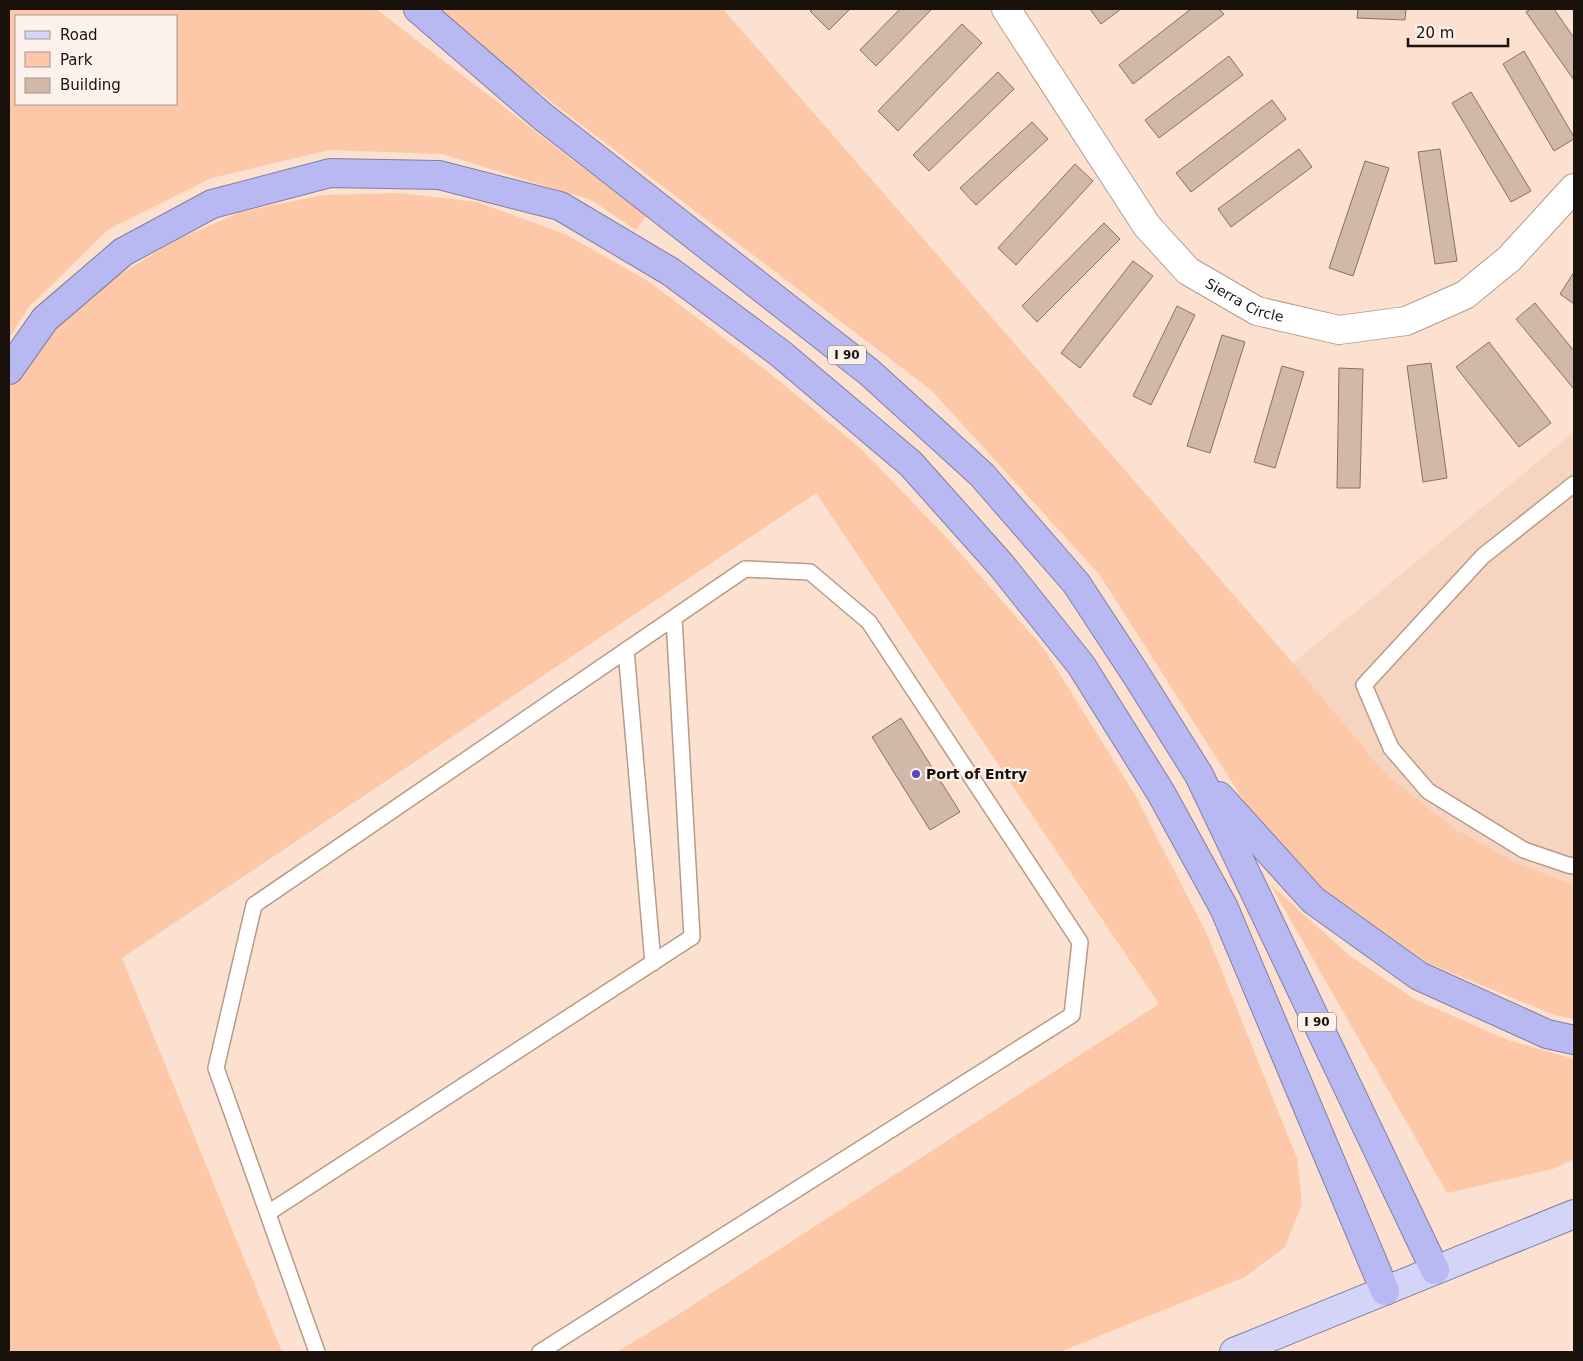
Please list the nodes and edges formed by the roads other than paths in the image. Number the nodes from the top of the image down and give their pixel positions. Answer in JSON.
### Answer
{"nodes":[{"id":1,"x":418,"y":9,"type":"edge"},
{"id":2,"x":1006,"y":9,"type":"edge"},
{"id":3,"x":1574,"y":188,"type":"edge"},
{"id":4,"x":9,"y":370,"type":"edge"},
{"id":5,"x":1574,"y":484,"type":"edge"},
{"id":6,"x":674,"y":618,"type":"junction"},
{"id":7,"x":626,"y":650,"type":"junction"},
{"id":8,"x":1199,"y":775,"type":"junction"},
{"id":9,"x":1574,"y":866,"type":"edge"},
{"id":10,"x":653,"y":963,"type":"junction"},
{"id":11,"x":1574,"y":1040,"type":"edge"},
{"id":12,"x":268,"y":1213,"type":"junction"},
{"id":13,"x":1574,"y":1214,"type":"edge"},
{"id":14,"x":1435,"y":1270,"type":"junction"},
{"id":15,"x":1385,"y":1291,"type":"junction"},
{"id":16,"x":318,"y":1352,"type":"edge"},
{"id":17,"x":540,"y":1352,"type":"edge"},
{"id":18,"x":1234,"y":1352,"type":"edge"}],
"edges":[{"from":1,"to":8,"type":"highway","number":"I 90"},
{"from":2,"to":3,"type":"street","name":"Sierra Circle"},
{"from":4,"to":15,"type":"highway"},
{"from":5,"to":9,"type":"lane"},
{"from":6,"to":7,"type":"lane"},
{"from":6,"to":10,"type":"lane"},
{"from":6,"to":17,"type":"lane"},
{"from":7,"to":10,"type":"lane"},
{"from":7,"to":12,"type":"lane"},
{"from":8,"to":11,"type":"highway","number":"I 90"},
{"from":8,"to":14,"type":"highway","number":"I 90"},
{"from":10,"to":12,"type":"lane"},
{"from":12,"to":16,"type":"lane"},
{"from":13,"to":14,"type":"main road"},
{"from":14,"to":15,"type":"main road"},
{"from":15,"to":18,"type":"main road"}]}
